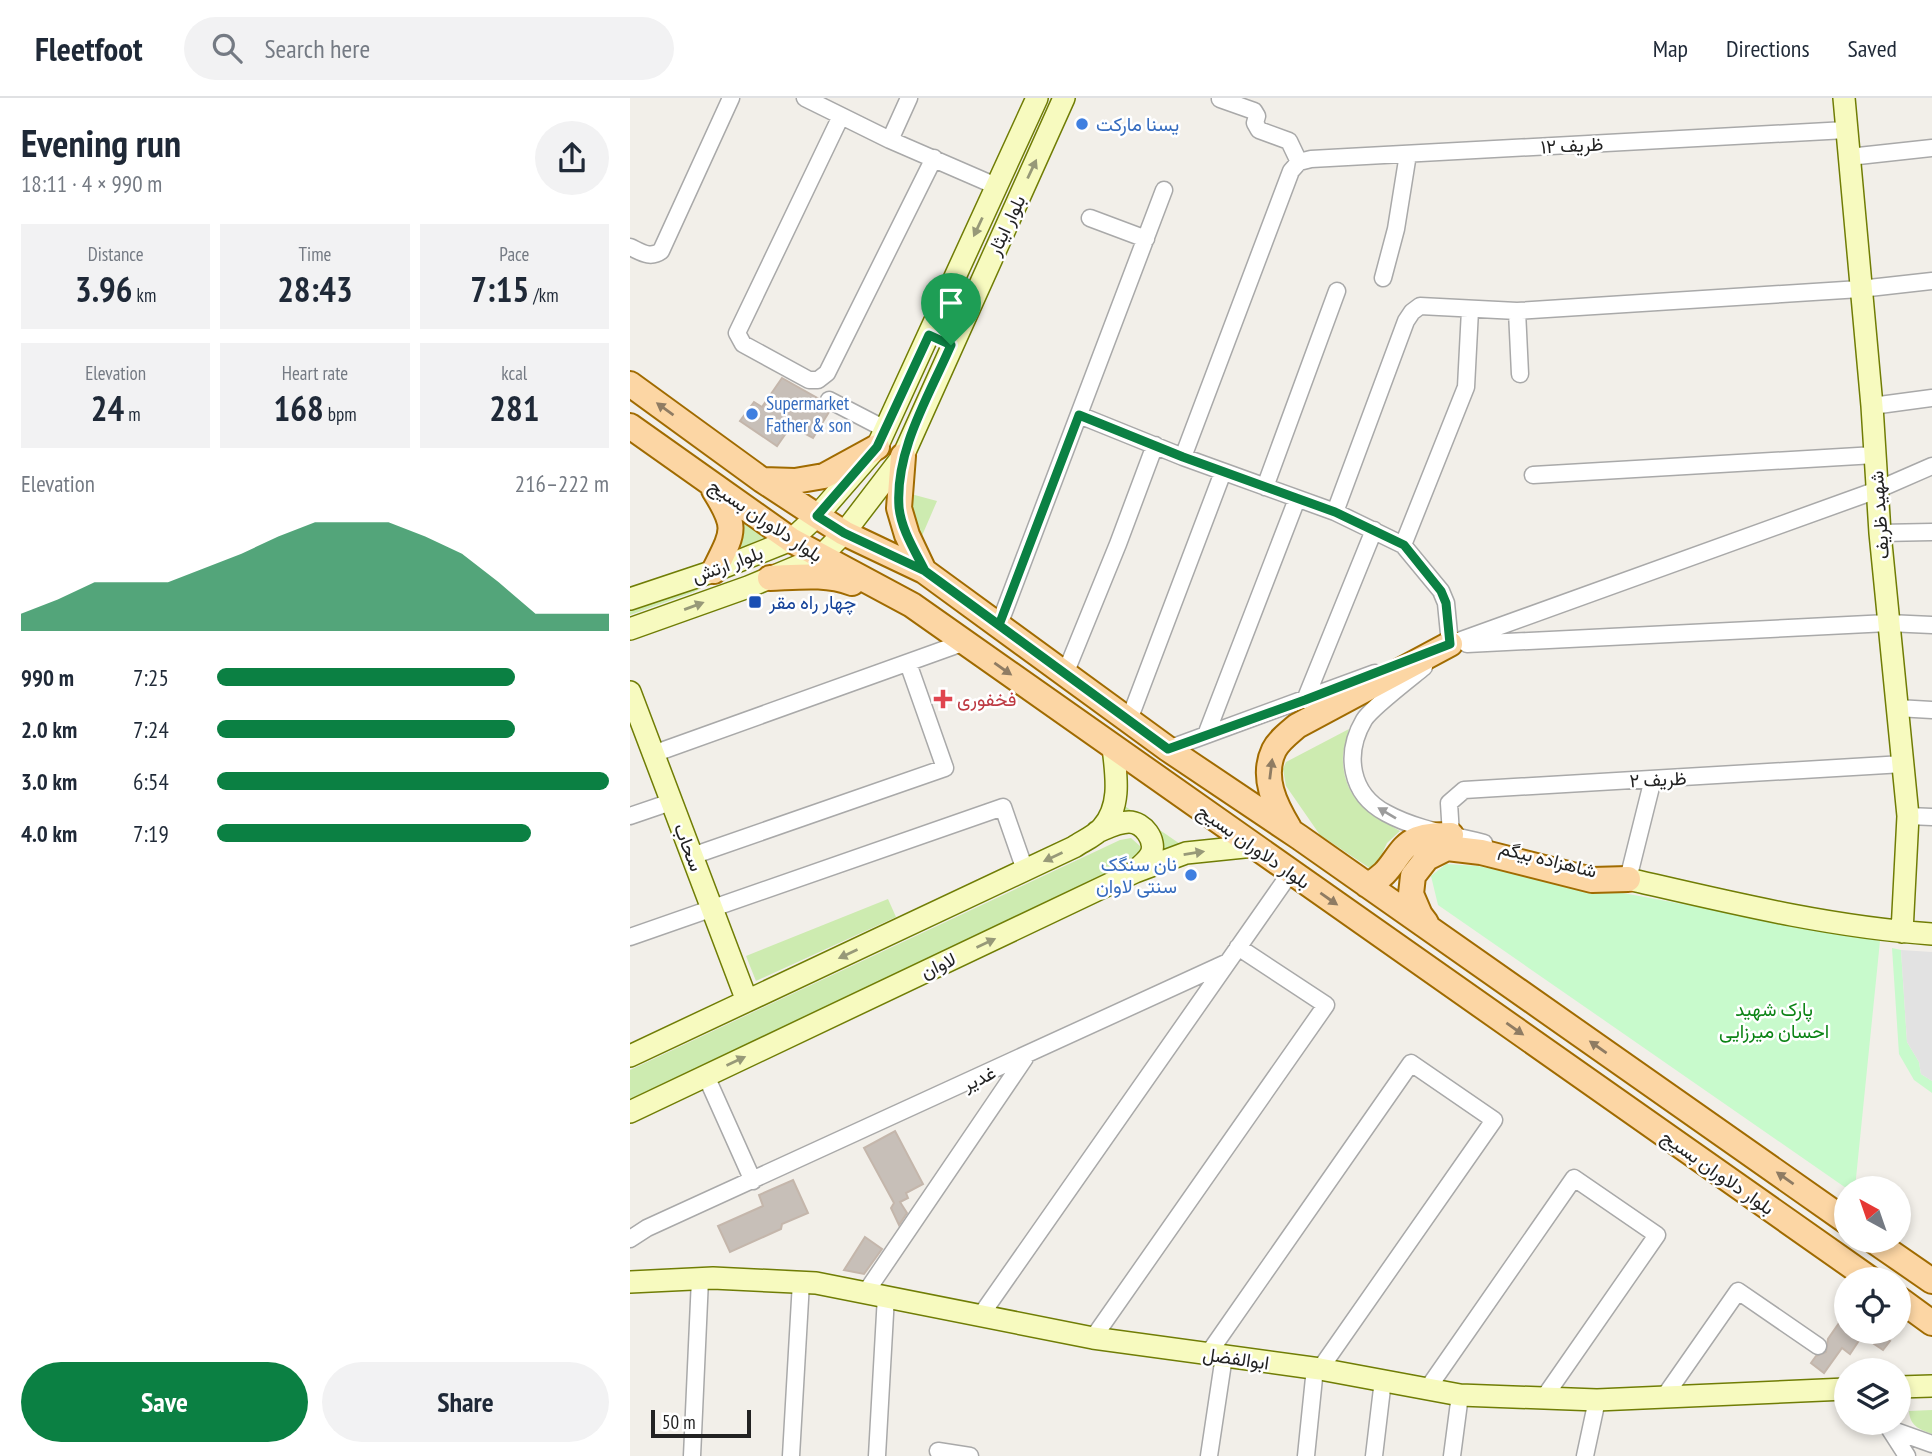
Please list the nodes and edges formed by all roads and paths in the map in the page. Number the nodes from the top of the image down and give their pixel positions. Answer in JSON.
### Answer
{"nodes":[{"id":1,"x":731,"y":98,"type":"edge"},
{"id":2,"x":805,"y":98,"type":"edge"},
{"id":3,"x":908,"y":98,"type":"edge"},
{"id":4,"x":1037,"y":98,"type":"edge"},
{"id":5,"x":1064,"y":98,"type":"edge"},
{"id":6,"x":1844,"y":98,"type":"edge"},
{"id":7,"x":1220,"y":99,"type":"edge"},
{"id":8,"x":841,"y":116,"type":"junction"},
{"id":9,"x":1846,"y":130,"type":"junction"},
{"id":10,"x":890,"y":140,"type":"junction"},
{"id":11,"x":1932,"y":148,"type":"edge"},
{"id":12,"x":1408,"y":155,"type":"junction"},
{"id":13,"x":1849,"y":157,"type":"junction"},
{"id":14,"x":934,"y":158,"type":"junction"},
{"id":15,"x":1299,"y":162,"type":"junction"},
{"id":16,"x":996,"y":186,"type":"junction"},
{"id":17,"x":1164,"y":190,"type":"dead end"},
{"id":18,"x":1090,"y":218,"type":"dead end"},
{"id":19,"x":1146,"y":239,"type":"junction"},
{"id":20,"x":630,"y":247,"type":"edge"},
{"id":21,"x":1383,"y":278,"type":"dead end"},
{"id":22,"x":1932,"y":281,"type":"edge"},
{"id":23,"x":1860,"y":289,"type":"junction"},
{"id":24,"x":1337,"y":291,"type":"dead end"},
{"id":25,"x":1470,"y":310,"type":"junction"},
{"id":26,"x":1517,"y":311,"type":"junction"},
{"id":27,"x":929,"y":335,"type":"junction"},
{"id":28,"x":951,"y":345,"type":"junction"},
{"id":29,"x":1520,"y":374,"type":"dead end"},
{"id":30,"x":630,"y":384,"type":"edge"},
{"id":31,"x":1932,"y":398,"type":"edge"},
{"id":32,"x":829,"y":400,"type":"dead end"},
{"id":33,"x":1872,"y":406,"type":"junction"},
{"id":34,"x":1079,"y":415,"type":"junction"},
{"id":35,"x":630,"y":426,"type":"edge"},
{"id":36,"x":699,"y":434,"type":"junction"},
{"id":37,"x":881,"y":438,"type":"junction"},
{"id":38,"x":1155,"y":445,"type":"junction"},
{"id":39,"x":1875,"y":455,"type":"junction"},
{"id":40,"x":903,"y":456,"type":"junction"},
{"id":41,"x":1183,"y":457,"type":"junction"},
{"id":42,"x":675,"y":458,"type":"junction"},
{"id":43,"x":1932,"y":466,"type":"edge"},
{"id":44,"x":1223,"y":472,"type":"junction"},
{"id":45,"x":1533,"y":475,"type":"dead end"},
{"id":46,"x":762,"y":481,"type":"junction"},
{"id":47,"x":710,"y":483,"type":"junction"},
{"id":48,"x":1265,"y":487,"type":"junction"},
{"id":49,"x":1877,"y":490,"type":"junction"},
{"id":50,"x":1297,"y":499,"type":"junction"},
{"id":51,"x":1335,"y":512,"type":"junction"},
{"id":52,"x":817,"y":516,"type":"junction"},
{"id":53,"x":1374,"y":530,"type":"junction"},
{"id":54,"x":1932,"y":532,"type":"edge"},
{"id":55,"x":844,"y":533,"type":"junction"},
{"id":56,"x":1880,"y":533,"type":"junction"},
{"id":57,"x":790,"y":540,"type":"junction"},
{"id":58,"x":1404,"y":545,"type":"junction"},
{"id":59,"x":820,"y":557,"type":"junction"},
{"id":60,"x":714,"y":571,"type":"junction"},
{"id":61,"x":925,"y":571,"type":"junction"},
{"id":62,"x":770,"y":578,"type":"junction"},
{"id":63,"x":630,"y":598,"type":"edge"},
{"id":64,"x":912,"y":605,"type":"junction"},
{"id":65,"x":1888,"y":623,"type":"junction"},
{"id":66,"x":999,"y":625,"type":"junction"},
{"id":67,"x":1932,"y":625,"type":"edge"},
{"id":68,"x":630,"y":629,"type":"edge"},
{"id":69,"x":965,"y":642,"type":"junction"},
{"id":70,"x":1450,"y":644,"type":"junction"},
{"id":71,"x":908,"y":663,"type":"junction"},
{"id":72,"x":1065,"y":674,"type":"junction"},
{"id":73,"x":631,"y":699,"type":"edge"},
{"id":74,"x":1305,"y":700,"type":"junction"},
{"id":75,"x":1897,"y":708,"type":"junction"},
{"id":76,"x":1932,"y":710,"type":"edge"},
{"id":77,"x":1129,"y":720,"type":"junction"},
{"id":78,"x":1206,"y":735,"type":"junction"},
{"id":79,"x":1113,"y":747,"type":"junction"},
{"id":80,"x":1168,"y":749,"type":"junction"},
{"id":81,"x":653,"y":754,"type":"junction"},
{"id":82,"x":1903,"y":764,"type":"junction"},
{"id":83,"x":1653,"y":779,"type":"junction"},
{"id":84,"x":671,"y":802,"type":"junction"},
{"id":85,"x":630,"y":816,"type":"edge"},
{"id":86,"x":1908,"y":816,"type":"junction"},
{"id":87,"x":1932,"y":817,"type":"edge"},
{"id":88,"x":1096,"y":832,"type":"junction"},
{"id":89,"x":1292,"y":832,"type":"junction"},
{"id":90,"x":1451,"y":835,"type":"junction"},
{"id":91,"x":1254,"y":846,"type":"junction"},
{"id":92,"x":692,"y":856,"type":"junction"},
{"id":93,"x":1025,"y":870,"type":"junction"},
{"id":94,"x":1135,"y":872,"type":"junction"},
{"id":95,"x":1291,"y":872,"type":"junction"},
{"id":96,"x":1628,"y":879,"type":"junction"},
{"id":97,"x":1367,"y":885,"type":"junction"},
{"id":98,"x":711,"y":907,"type":"junction"},
{"id":99,"x":1431,"y":929,"type":"junction"},
{"id":100,"x":1902,"y":932,"type":"junction"},
{"id":101,"x":1932,"y":934,"type":"edge"},
{"id":102,"x":630,"y":937,"type":"edge"},
{"id":103,"x":1238,"y":947,"type":"junction"},
{"id":104,"x":1228,"y":962,"type":"junction"},
{"id":105,"x":747,"y":1001,"type":"junction"},
{"id":106,"x":630,"y":1056,"type":"edge"},
{"id":107,"x":1026,"y":1056,"type":"junction"},
{"id":108,"x":706,"y":1076,"type":"junction"},
{"id":109,"x":630,"y":1112,"type":"edge"},
{"id":110,"x":753,"y":1181,"type":"junction"},
{"id":111,"x":1834,"y":1213,"type":"edge"},
{"id":112,"x":1834,"y":1229,"type":"edge"},
{"id":113,"x":630,"y":1239,"type":"edge"},
{"id":114,"x":1821,"y":1244,"type":"junction"},
{"id":115,"x":1891,"y":1253,"type":"edge"},
{"id":116,"x":1853,"y":1267,"type":"edge"},
{"id":117,"x":700,"y":1279,"type":"junction"},
{"id":118,"x":1932,"y":1281,"type":"edge"},
{"id":119,"x":630,"y":1282,"type":"edge"},
{"id":120,"x":801,"y":1282,"type":"junction"},
{"id":121,"x":876,"y":1294,"type":"junction"},
{"id":122,"x":1911,"y":1308,"type":"edge"},
{"id":123,"x":981,"y":1315,"type":"junction"},
{"id":124,"x":1932,"y":1323,"type":"edge"},
{"id":125,"x":1093,"y":1338,"type":"junction"},
{"id":126,"x":1818,"y":1346,"type":"dead end"},
{"id":127,"x":1216,"y":1355,"type":"junction"},
{"id":128,"x":1318,"y":1369,"type":"junction"},
{"id":129,"x":1383,"y":1380,"type":"junction"},
{"id":130,"x":1932,"y":1386,"type":"edge"},
{"id":131,"x":1911,"y":1387,"type":"edge"},
{"id":132,"x":1428,"y":1388,"type":"junction"},
{"id":133,"x":1834,"y":1390,"type":"edge"},
{"id":134,"x":1460,"y":1395,"type":"junction"},
{"id":135,"x":1664,"y":1397,"type":"junction"},
{"id":136,"x":1543,"y":1399,"type":"junction"},
{"id":137,"x":1597,"y":1400,"type":"junction"},
{"id":138,"x":1894,"y":1435,"type":"edge"},
{"id":139,"x":1910,"y":1435,"type":"edge"},
{"id":140,"x":1932,"y":1444,"type":"edge"},
{"id":141,"x":938,"y":1451,"type":"dead end"},
{"id":142,"x":692,"y":1456,"type":"edge"},
{"id":143,"x":791,"y":1456,"type":"edge"},
{"id":144,"x":877,"y":1456,"type":"edge"},
{"id":145,"x":970,"y":1456,"type":"edge"},
{"id":146,"x":1209,"y":1456,"type":"edge"},
{"id":147,"x":1306,"y":1456,"type":"edge"},
{"id":148,"x":1374,"y":1456,"type":"edge"},
{"id":149,"x":1452,"y":1456,"type":"edge"},
{"id":150,"x":1585,"y":1456,"type":"edge"},
{"id":151,"x":1907,"y":1456,"type":"edge"}],
"edges":[{"from":1,"to":20,"type":"street"},
{"from":2,"to":8,"type":"street"},
{"from":3,"to":10,"type":"street"},
{"from":4,"to":16,"type":"street","name":"بلوار ایثار"},
{"from":28,"to":5,"type":"street","name":"بلوار ایثار","one_way":true},
{"from":6,"to":9,"type":"street","name":"شهید ظریف"},
{"from":7,"to":15,"type":"street"},
{"from":8,"to":10,"type":"street"},
{"from":8,"to":14,"type":"street"},
{"from":9,"to":12,"type":"street","name":"ظریف ۱۲"},
{"from":9,"to":13,"type":"street","name":"شهید ظریف"},
{"from":10,"to":14,"type":"street"},
{"from":11,"to":13,"type":"street"},
{"from":12,"to":15,"type":"street","name":"ظریف ۱۲"},
{"from":12,"to":21,"type":"street"},
{"from":13,"to":23,"type":"street","name":"شهید ظریف"},
{"from":14,"to":16,"type":"street"},
{"from":15,"to":41,"type":"street"},
{"from":16,"to":27,"type":"street","name":"بلوار ایثار","one_way":true},
{"from":17,"to":19,"type":"street"},
{"from":18,"to":19,"type":"street"},
{"from":19,"to":34,"type":"street"},
{"from":22,"to":23,"type":"street"},
{"from":23,"to":26,"type":"street"},
{"from":23,"to":33,"type":"street","name":"شهید ظریف"},
{"from":24,"to":48,"type":"street"},
{"from":25,"to":26,"type":"street"},
{"from":25,"to":51,"type":"street"},
{"from":25,"to":58,"type":"street"},
{"from":26,"to":29,"type":"street"},
{"from":27,"to":28,"type":"street"},
{"from":27,"to":37,"type":"street","name":"بلوار ایثار"},
{"from":28,"to":40,"type":"street","name":"بلوار ایثار"},
{"from":36,"to":30,"type":"main road","name":"بلوار دلاوران بسیج","one_way":true},
{"from":31,"to":33,"type":"street"},
{"from":32,"to":37,"type":"street"},
{"from":33,"to":39,"type":"street","name":"شهید ظریف"},
{"from":34,"to":38,"type":"street"},
{"from":34,"to":66,"type":"street"},
{"from":35,"to":42,"type":"main road","name":"بلوار دلاوران بسیج"},
{"from":36,"to":42,"type":"main road"},
{"from":36,"to":46,"type":"main road","name":"بلوار دلاوران بسیج"},
{"from":37,"to":46,"type":"main road"},
{"from":37,"to":52,"type":"street","name":"بلوار ایثار"},
{"from":38,"to":41,"type":"street"},
{"from":38,"to":72,"type":"street"},
{"from":39,"to":45,"type":"street"},
{"from":39,"to":49,"type":"street","name":"شهید ظریف"},
{"from":40,"to":55,"type":"street","name":"بلوار ایثار"},
{"from":40,"to":61,"type":"main road"},
{"from":41,"to":44,"type":"street"},
{"from":42,"to":47,"type":"main road","name":"بلوار دلاوران بسیج"},
{"from":43,"to":49,"type":"street"},
{"from":44,"to":48,"type":"street"},
{"from":44,"to":77,"type":"street"},
{"from":46,"to":52,"type":"main road","name":"بلوار دلاوران بسیج"},
{"from":47,"to":57,"type":"main road","name":"بلوار دلاوران بسیج"},
{"from":47,"to":60,"type":"main road"},
{"from":48,"to":50,"type":"street"},
{"from":49,"to":56,"type":"street","name":"شهید ظریف"},
{"from":49,"to":70,"type":"street"},
{"from":50,"to":51,"type":"street"},
{"from":50,"to":78,"type":"street"},
{"from":51,"to":53,"type":"street"},
{"from":52,"to":55,"type":"main road","name":"بلوار دلاوران بسیج"},
{"from":52,"to":57,"type":"street","name":"بلوار ارتش"},
{"from":53,"to":58,"type":"street"},
{"from":53,"to":74,"type":"street"},
{"from":54,"to":56,"type":"street"},
{"from":55,"to":59,"type":"street","name":"بلوار ایثار"},
{"from":55,"to":61,"type":"main road","name":"بلوار دلاوران بسیج"},
{"from":56,"to":65,"type":"street","name":"شهید ظریف"},
{"from":57,"to":59,"type":"main road","name":"بلوار دلاوران بسیج"},
{"from":57,"to":60,"type":"street","name":"بلوار ارتش"},
{"from":58,"to":70,"type":"street"},
{"from":59,"to":62,"type":"street","name":"بلوار ارتش"},
{"from":59,"to":64,"type":"main road","name":"بلوار دلاوران بسیج"},
{"from":60,"to":63,"type":"street","name":"بلوار ارتش"},
{"from":61,"to":66,"type":"main road","name":"بلوار دلاوران بسیج"},
{"from":62,"to":64,"type":"main road"},
{"from":68,"to":62,"type":"street","name":"بلوار ارتش","one_way":true},
{"from":64,"to":69,"type":"main road","name":"بلوار دلاوران بسیج"},
{"from":65,"to":67,"type":"street"},
{"from":65,"to":70,"type":"street"},
{"from":65,"to":75,"type":"street","name":"شهید ظریف"},
{"from":66,"to":72,"type":"main road","name":"بلوار دلاوران بسیج"},
{"from":69,"to":71,"type":"street"},
{"from":69,"to":79,"type":"main road","name":"بلوار دلاوران بسیج","one_way":true},
{"from":70,"to":74,"type":"street"},
{"from":89,"to":70,"type":"main road","one_way":true},
{"from":90,"to":70,"type":"street","name":"شاهزاده بیگم","one_way":true},
{"from":71,"to":81,"type":"street"},
{"from":71,"to":92,"type":"street"},
{"from":72,"to":77,"type":"main road","name":"بلوار دلاوران بسیج"},
{"from":73,"to":81,"type":"street","name":"سحاب"},
{"from":74,"to":78,"type":"street"},
{"from":75,"to":76,"type":"street"},
{"from":75,"to":82,"type":"street","name":"شهید ظریف"},
{"from":77,"to":80,"type":"main road","name":"بلوار دلاوران بسیج"},
{"from":78,"to":80,"type":"street"},
{"from":79,"to":88,"type":"street"},
{"from":79,"to":91,"type":"main road","name":"بلوار دلاوران بسیج"},
{"from":80,"to":89,"type":"main road","name":"بلوار دلاوران بسیج"},
{"from":81,"to":84,"type":"street","name":"سحاب"},
{"from":82,"to":83,"type":"street","name":"ظریف ۲"},
{"from":82,"to":86,"type":"street","name":"شهید ظریف"},
{"from":83,"to":90,"type":"street","name":"ظریف ۲"},
{"from":83,"to":96,"type":"street"},
{"from":84,"to":85,"type":"street"},
{"from":84,"to":92,"type":"street","name":"سحاب"},
{"from":86,"to":87,"type":"street"},
{"from":86,"to":100,"type":"street","name":"شهید ظریف"},
{"from":88,"to":93,"type":"street","one_way":true},
{"from":88,"to":94,"type":"street"},
{"from":89,"to":97,"type":"main road","name":"بلوار دلاوران بسیج"},
{"from":90,"to":96,"type":"street","name":"شاهزاده بیگم"},
{"from":90,"to":97,"type":"main road"},
{"from":94,"to":91,"type":"street","name":"لاوان","one_way":true},
{"from":91,"to":95,"type":"main road","name":"بلوار دلاوران بسیج"},
{"from":92,"to":98,"type":"street","name":"سحاب"},
{"from":93,"to":98,"type":"street"},
{"from":93,"to":105,"type":"street","one_way":true},
{"from":108,"to":94,"type":"street","name":"لاوان","one_way":true},
{"from":95,"to":103,"type":"street"},
{"from":95,"to":114,"type":"main road","name":"بلوار دلاوران بسیج","one_way":true},
{"from":96,"to":99,"type":"main road"},
{"from":96,"to":100,"type":"street","name":"شاهزاده بیگم"},
{"from":97,"to":99,"type":"main road","name":"بلوار دلاوران بسیج"},
{"from":98,"to":102,"type":"street"},
{"from":98,"to":105,"type":"street","name":"سحاب"},
{"from":111,"to":99,"type":"main road","name":"بلوار دلاوران بسیج","one_way":true},
{"from":100,"to":101,"type":"street","name":"شاهزاده بیگم"},
{"from":103,"to":104,"type":"street"},
{"from":103,"to":125,"type":"street"},
{"from":104,"to":107,"type":"street","name":"غدیر"},
{"from":104,"to":123,"type":"street"},
{"from":105,"to":106,"type":"street"},
{"from":107,"to":110,"type":"street","name":"غدیر"},
{"from":107,"to":121,"type":"street"},
{"from":108,"to":109,"type":"street","name":"لاوان"},
{"from":108,"to":110,"type":"street"},
{"from":110,"to":113,"type":"street","name":"غدیر"},
{"from":112,"to":114,"type":"main road"},
{"from":114,"to":116,"type":"main road","name":"بلوار دلاوران بسیج"},
{"from":115,"to":118,"type":"main road"},
{"from":117,"to":119,"type":"street","name":"ابوالفضل"},
{"from":117,"to":120,"type":"street","name":"ابوالفضل"},
{"from":117,"to":142,"type":"street"},
{"from":120,"to":121,"type":"street","name":"ابوالفضل"},
{"from":120,"to":143,"type":"street"},
{"from":121,"to":123,"type":"street","name":"ابوالفضل"},
{"from":121,"to":144,"type":"street"},
{"from":122,"to":124,"type":"main road"},
{"from":123,"to":125,"type":"street","name":"ابوالفضل"},
{"from":125,"to":127,"type":"street","name":"ابوالفضل"},
{"from":126,"to":135,"type":"street"},
{"from":127,"to":128,"type":"street","name":"ابوالفضل"},
{"from":127,"to":128,"type":"street"},
{"from":127,"to":146,"type":"street"},
{"from":128,"to":129,"type":"street","name":"ابوالفضل"},
{"from":128,"to":147,"type":"street"},
{"from":129,"to":132,"type":"street","name":"ابوالفضل"},
{"from":129,"to":148,"type":"street"},
{"from":130,"to":131,"type":"street"},
{"from":132,"to":134,"type":"street","name":"ابوالفضل"},
{"from":132,"to":136,"type":"street"},
{"from":133,"to":135,"type":"street","name":"ابوالفضل"},
{"from":134,"to":136,"type":"street","name":"ابوالفضل"},
{"from":134,"to":149,"type":"street"},
{"from":135,"to":137,"type":"street","name":"ابوالفضل"},
{"from":136,"to":137,"type":"street","name":"ابوالفضل"},
{"from":137,"to":150,"type":"street"},
{"from":138,"to":151,"type":"street"},
{"from":139,"to":140,"type":"street"},
{"from":141,"to":145,"type":"street"}]}
